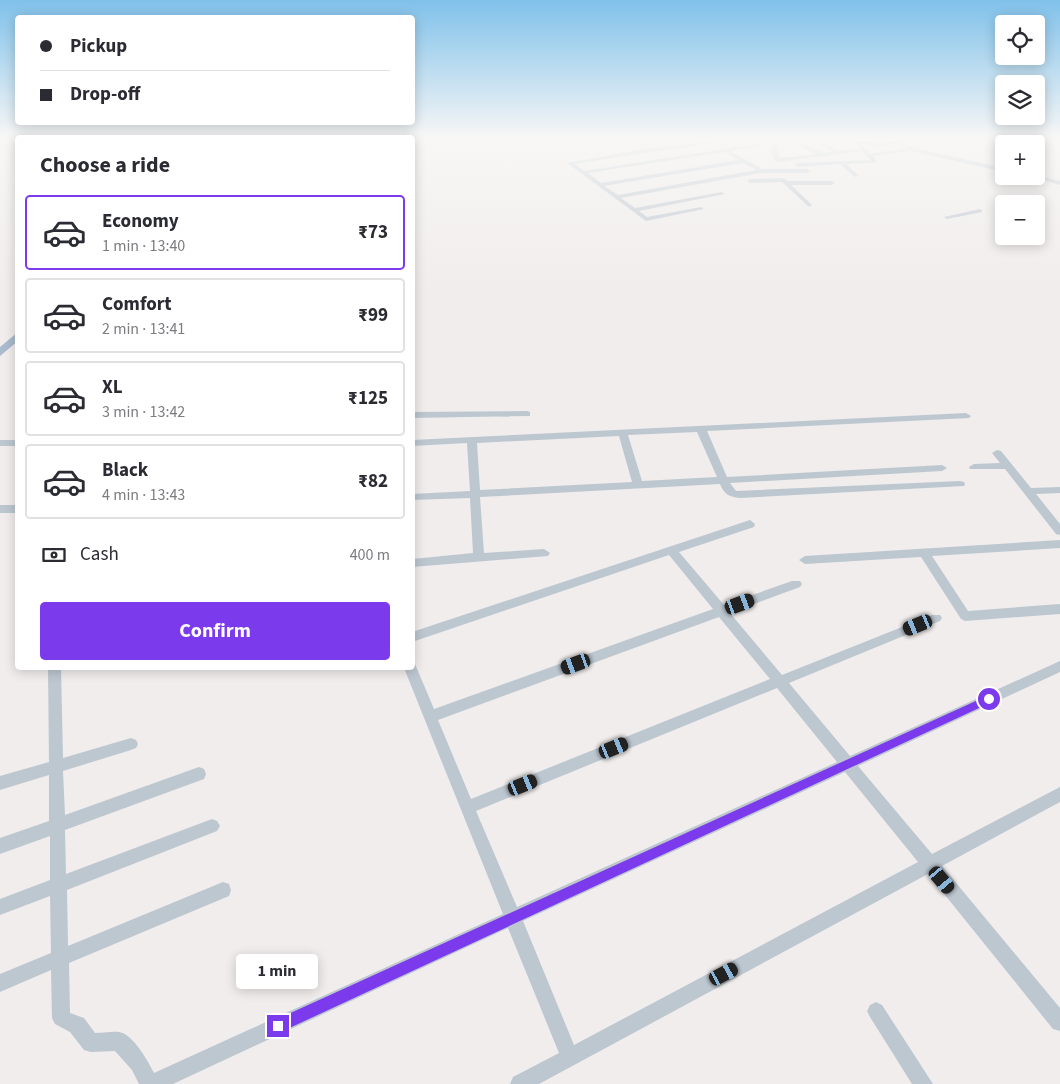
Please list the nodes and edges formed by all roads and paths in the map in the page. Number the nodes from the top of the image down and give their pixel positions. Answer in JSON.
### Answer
{"nodes":[{"id":1,"x":605,"y":189,"type":"edge"},
{"id":2,"x":664,"y":189,"type":"edge"},
{"id":3,"x":669,"y":189,"type":"edge"},
{"id":4,"x":791,"y":189,"type":"edge"},
{"id":5,"x":674,"y":192,"type":"dead end"},
{"id":6,"x":722,"y":194,"type":"dead end"},
{"id":7,"x":620,"y":196,"type":"dead end"},
{"id":8,"x":680,"y":196,"type":"dead end"},
{"id":9,"x":687,"y":200,"type":"junction"},
{"id":10,"x":809,"y":205,"type":"dead end"},
{"id":11,"x":637,"y":209,"type":"dead end"},
{"id":12,"x":980,"y":211,"type":"dead end"},
{"id":13,"x":947,"y":217,"type":"dead end"},
{"id":14,"x":15,"y":329,"type":"edge"},
{"id":15,"x":15,"y":338,"type":"edge"},
{"id":16,"x":0,"y":343,"type":"edge"},
{"id":17,"x":0,"y":353,"type":"edge"},
{"id":18,"x":527,"y":414,"type":"dead end"},
{"id":19,"x":415,"y":415,"type":"edge"},
{"id":20,"x":966,"y":416,"type":"dead end"},
{"id":21,"x":701,"y":429,"type":"junction"},
{"id":22,"x":623,"y":433,"type":"junction"},
{"id":23,"x":472,"y":440,"type":"junction"},
{"id":24,"x":0,"y":443,"type":"edge"},
{"id":25,"x":15,"y":443,"type":"edge"},
{"id":26,"x":415,"y":443,"type":"edge"},
{"id":27,"x":996,"y":453,"type":"dead end"},
{"id":28,"x":1008,"y":466,"type":"junction"},
{"id":29,"x":974,"y":467,"type":"dead end"},
{"id":30,"x":942,"y":468,"type":"dead end"},
{"id":31,"x":724,"y":481,"type":"junction"},
{"id":32,"x":960,"y":484,"type":"dead end"},
{"id":33,"x":638,"y":485,"type":"junction"},
{"id":34,"x":1060,"y":490,"type":"edge"},
{"id":35,"x":1028,"y":491,"type":"junction"},
{"id":36,"x":475,"y":494,"type":"junction"},
{"id":37,"x":415,"y":497,"type":"edge"},
{"id":38,"x":0,"y":509,"type":"edge"},
{"id":39,"x":15,"y":509,"type":"edge"},
{"id":40,"x":750,"y":524,"type":"dead end"},
{"id":41,"x":1060,"y":530,"type":"edge"},
{"id":42,"x":1060,"y":544,"type":"edge"},
{"id":43,"x":671,"y":550,"type":"junction"},
{"id":44,"x":924,"y":552,"type":"junction"},
{"id":45,"x":544,"y":553,"type":"dead end"},
{"id":46,"x":479,"y":557,"type":"junction"},
{"id":47,"x":805,"y":560,"type":"dead end"},
{"id":48,"x":415,"y":563,"type":"edge"},
{"id":49,"x":796,"y":584,"type":"dead end"},
{"id":50,"x":1060,"y":609,"type":"edge"},
{"id":51,"x":721,"y":611,"type":"junction"},
{"id":52,"x":936,"y":618,"type":"dead end"},
{"id":53,"x":415,"y":635,"type":"edge"},
{"id":54,"x":1060,"y":666,"type":"edge"},
{"id":55,"x":54,"y":670,"type":"edge"},
{"id":56,"x":411,"y":670,"type":"edge"},
{"id":57,"x":779,"y":681,"type":"junction"},
{"id":58,"x":432,"y":716,"type":"junction"},
{"id":59,"x":132,"y":744,"type":"dead end"},
{"id":60,"x":847,"y":764,"type":"junction"},
{"id":61,"x":58,"y":766,"type":"junction"},
{"id":62,"x":200,"y":774,"type":"dead end"},
{"id":63,"x":0,"y":783,"type":"edge"},
{"id":64,"x":1060,"y":794,"type":"edge"},
{"id":65,"x":468,"y":807,"type":"junction"},
{"id":66,"x":58,"y":826,"type":"junction"},
{"id":67,"x":212,"y":826,"type":"dead end"},
{"id":68,"x":0,"y":846,"type":"edge"},
{"id":69,"x":930,"y":864,"type":"junction"},
{"id":70,"x":58,"y":884,"type":"junction"},
{"id":71,"x":223,"y":890,"type":"dead end"},
{"id":72,"x":0,"y":907,"type":"edge"},
{"id":73,"x":513,"y":918,"type":"junction"},
{"id":74,"x":59,"y":958,"type":"junction"},
{"id":75,"x":0,"y":983,"type":"edge"},
{"id":76,"x":876,"y":1011,"type":"dead end"},
{"id":77,"x":1060,"y":1022,"type":"edge"},
{"id":78,"x":570,"y":1057,"type":"junction"},
{"id":79,"x":150,"y":1084,"type":"edge"},
{"id":80,"x":520,"y":1084,"type":"edge"},
{"id":81,"x":923,"y":1084,"type":"edge"}],
"edges":[{"from":1,"to":9,"type":"street"},
{"from":2,"to":7,"type":"street"},
{"from":3,"to":5,"type":"street"},
{"from":4,"to":10,"type":"street"},
{"from":6,"to":9,"type":"street"},
{"from":8,"to":9,"type":"street"},
{"from":9,"to":11,"type":"street"},
{"from":12,"to":13,"type":"street"},
{"from":14,"to":16,"type":"main road"},
{"from":15,"to":17,"type":"main road"},
{"from":18,"to":19,"type":"street"},
{"from":20,"to":21,"type":"street"},
{"from":21,"to":22,"type":"street"},
{"from":21,"to":31,"type":"street"},
{"from":22,"to":23,"type":"street"},
{"from":22,"to":33,"type":"street"},
{"from":23,"to":26,"type":"street"},
{"from":23,"to":36,"type":"street"},
{"from":24,"to":25,"type":"street"},
{"from":27,"to":28,"type":"street"},
{"from":28,"to":29,"type":"street"},
{"from":28,"to":35,"type":"street"},
{"from":30,"to":31,"type":"street"},
{"from":31,"to":32,"type":"street"},
{"from":31,"to":33,"type":"street"},
{"from":33,"to":36,"type":"street"},
{"from":34,"to":35,"type":"street"},
{"from":35,"to":41,"type":"street"},
{"from":36,"to":37,"type":"street"},
{"from":36,"to":46,"type":"street"},
{"from":38,"to":39,"type":"street"},
{"from":40,"to":43,"type":"street"},
{"from":42,"to":44,"type":"street"},
{"from":43,"to":51,"type":"street"},
{"from":43,"to":53,"type":"street"},
{"from":44,"to":47,"type":"street"},
{"from":44,"to":50,"type":"street"},
{"from":45,"to":46,"type":"street"},
{"from":46,"to":48,"type":"street"},
{"from":49,"to":51,"type":"street"},
{"from":51,"to":57,"type":"street"},
{"from":51,"to":58,"type":"street"},
{"from":52,"to":57,"type":"street"},
{"from":54,"to":60,"type":"street"},
{"from":55,"to":61,"type":"street"},
{"from":56,"to":58,"type":"street"},
{"from":57,"to":60,"type":"street"},
{"from":57,"to":65,"type":"street"},
{"from":58,"to":65,"type":"street"},
{"from":59,"to":61,"type":"street"},
{"from":60,"to":69,"type":"street"},
{"from":60,"to":73,"type":"street"},
{"from":61,"to":63,"type":"street"},
{"from":61,"to":66,"type":"street"},
{"from":62,"to":66,"type":"street"},
{"from":64,"to":69,"type":"street"},
{"from":65,"to":73,"type":"street"},
{"from":66,"to":68,"type":"street"},
{"from":66,"to":70,"type":"street"},
{"from":67,"to":70,"type":"street"},
{"from":69,"to":77,"type":"street"},
{"from":69,"to":78,"type":"street"},
{"from":70,"to":72,"type":"street"},
{"from":70,"to":74,"type":"street"},
{"from":71,"to":74,"type":"street"},
{"from":73,"to":78,"type":"street"},
{"from":73,"to":79,"type":"street"},
{"from":74,"to":75,"type":"street"},
{"from":74,"to":79,"type":"street"},
{"from":76,"to":81,"type":"street"},
{"from":78,"to":80,"type":"street"}]}
